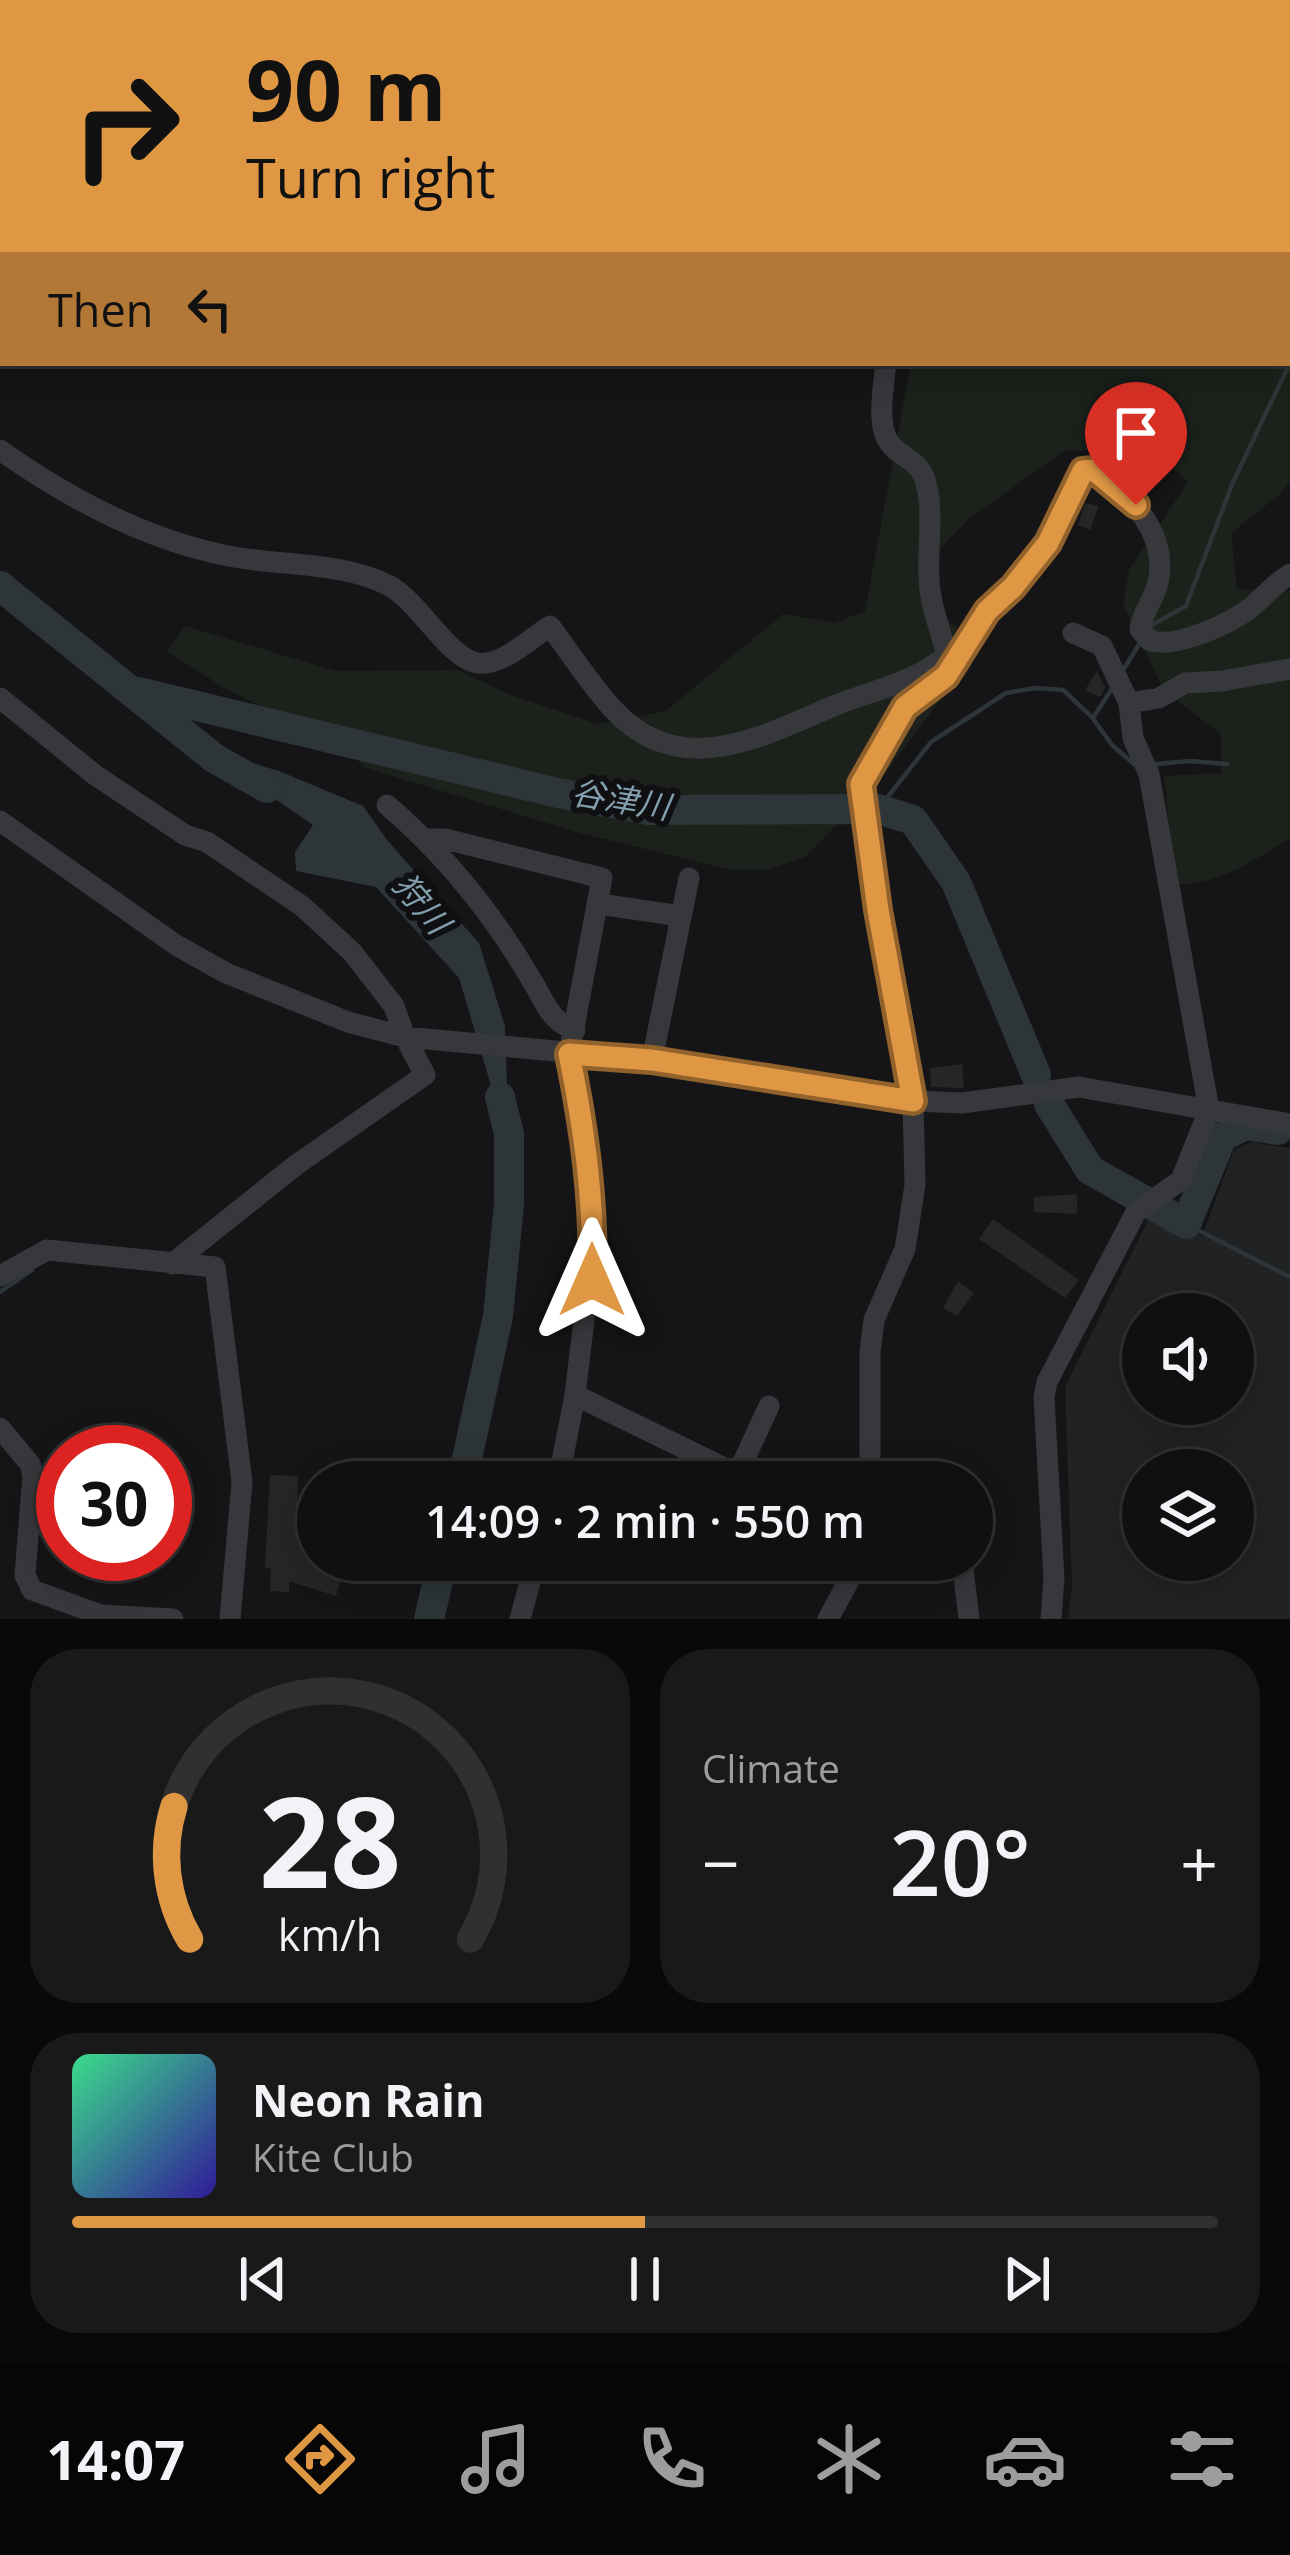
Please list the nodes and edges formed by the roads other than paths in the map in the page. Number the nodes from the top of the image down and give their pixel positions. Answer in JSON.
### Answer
{"nodes":[{"id":1,"x":886,"y":366,"type":"edge"},
{"id":2,"x":0,"y":450,"type":"edge"},
{"id":3,"x":1290,"y":574,"type":"edge"},
{"id":4,"x":1073,"y":633,"type":"dead end"},
{"id":5,"x":949,"y":661,"type":"junction"},
{"id":6,"x":1290,"y":669,"type":"edge"},
{"id":7,"x":0,"y":698,"type":"edge"},
{"id":8,"x":1130,"y":703,"type":"junction"},
{"id":9,"x":387,"y":805,"type":"dead end"},
{"id":10,"x":0,"y":821,"type":"edge"},
{"id":11,"x":427,"y":839,"type":"junction"},
{"id":12,"x":689,"y":878,"type":"dead end"},
{"id":13,"x":598,"y":904,"type":"junction"},
{"id":14,"x":681,"y":916,"type":"junction"},
{"id":15,"x":575,"y":1030,"type":"junction"},
{"id":16,"x":413,"y":1038,"type":"junction"},
{"id":17,"x":569,"y":1054,"type":"junction"},
{"id":18,"x":652,"y":1060,"type":"junction"},
{"id":19,"x":913,"y":1101,"type":"junction"},
{"id":20,"x":1209,"y":1110,"type":"junction"},
{"id":21,"x":1290,"y":1124,"type":"edge"},
{"id":22,"x":172,"y":1264,"type":"junction"},
{"id":23,"x":0,"y":1276,"type":"edge"},
{"id":24,"x":575,"y":1395,"type":"junction"},
{"id":25,"x":769,"y":1406,"type":"dead end"},
{"id":26,"x":0,"y":1427,"type":"edge"},
{"id":27,"x":562,"y":1461,"type":"edge"},
{"id":28,"x":713,"y":1461,"type":"edge"},
{"id":29,"x":751,"y":1461,"type":"edge"},
{"id":30,"x":870,"y":1461,"type":"edge"},
{"id":31,"x":530,"y":1581,"type":"edge"},
{"id":32,"x":846,"y":1581,"type":"edge"},
{"id":33,"x":964,"y":1581,"type":"edge"},
{"id":34,"x":173,"y":1619,"type":"edge"},
{"id":35,"x":230,"y":1619,"type":"edge"},
{"id":36,"x":520,"y":1619,"type":"edge"},
{"id":37,"x":829,"y":1619,"type":"edge"},
{"id":38,"x":969,"y":1619,"type":"edge"},
{"id":39,"x":1051,"y":1619,"type":"edge"}],
"edges":[{"from":1,"to":5,"type":"street"},
{"from":2,"to":5,"type":"street"},
{"from":3,"to":5,"type":"street"},
{"from":4,"to":8,"type":"street"},
{"from":5,"to":19,"type":"street"},
{"from":6,"to":8,"type":"street"},
{"from":7,"to":16,"type":"street"},
{"from":8,"to":20,"type":"street"},
{"from":9,"to":11,"type":"street"},
{"from":10,"to":16,"type":"street"},
{"from":11,"to":13,"type":"street"},
{"from":11,"to":15,"type":"street"},
{"from":12,"to":14,"type":"street"},
{"from":13,"to":14,"type":"street"},
{"from":13,"to":15,"type":"street"},
{"from":14,"to":18,"type":"street"},
{"from":15,"to":17,"type":"street"},
{"from":16,"to":17,"type":"street"},
{"from":16,"to":22,"type":"street"},
{"from":17,"to":18,"type":"street"},
{"from":17,"to":24,"type":"street"},
{"from":18,"to":19,"type":"street"},
{"from":19,"to":20,"type":"street"},
{"from":19,"to":30,"type":"street"},
{"from":20,"to":21,"type":"street"},
{"from":20,"to":39,"type":"street"},
{"from":22,"to":23,"type":"street"},
{"from":22,"to":35,"type":"street"},
{"from":24,"to":27,"type":"street"},
{"from":24,"to":28,"type":"street"},
{"from":25,"to":29,"type":"street"},
{"from":26,"to":34,"type":"street"},
{"from":31,"to":36,"type":"street"},
{"from":32,"to":37,"type":"street"},
{"from":33,"to":38,"type":"street"}]}
